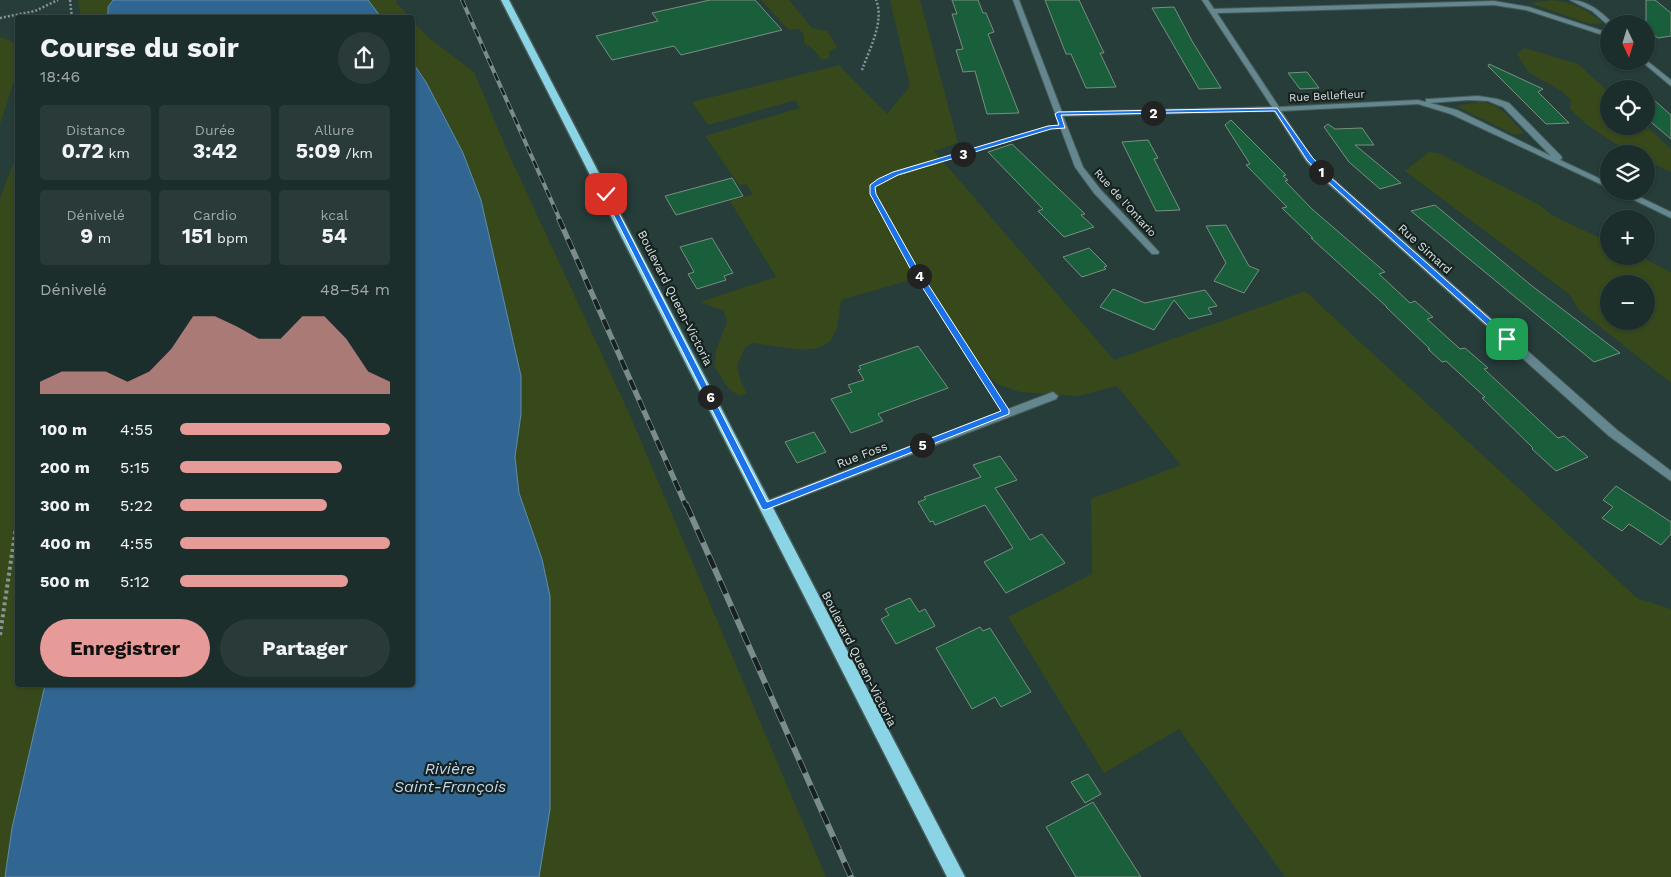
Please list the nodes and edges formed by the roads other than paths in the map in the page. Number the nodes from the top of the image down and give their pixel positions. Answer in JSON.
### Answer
{"nodes":[{"id":1,"x":505,"y":0,"type":"edge"},
{"id":2,"x":1016,"y":0,"type":"edge"},
{"id":3,"x":1205,"y":0,"type":"edge"},
{"id":4,"x":1509,"y":0,"type":"edge"},
{"id":5,"x":1573,"y":0,"type":"edge"},
{"id":6,"x":1494,"y":3,"type":"junction"},
{"id":7,"x":1212,"y":11,"type":"junction"},
{"id":8,"x":1600,"y":15,"type":"edge"},
{"id":9,"x":1600,"y":32,"type":"edge"},
{"id":10,"x":1655,"y":70,"type":"edge"},
{"id":11,"x":1671,"y":84,"type":"edge"},
{"id":12,"x":1418,"y":102,"type":"junction"},
{"id":13,"x":1277,"y":110,"type":"junction"},
{"id":14,"x":1058,"y":114,"type":"junction"},
{"id":15,"x":1564,"y":164,"type":"junction"},
{"id":16,"x":1600,"y":182,"type":"edge"},
{"id":17,"x":1639,"y":200,"type":"edge"},
{"id":18,"x":1671,"y":215,"type":"edge"},
{"id":19,"x":1155,"y":252,"type":"dead end"},
{"id":20,"x":1053,"y":396,"type":"dead end"},
{"id":21,"x":1671,"y":477,"type":"edge"},
{"id":22,"x":765,"y":506,"type":"junction"},
{"id":23,"x":956,"y":877,"type":"edge"}],
"edges":[{"from":1,"to":22,"type":"main road","name":"Boulevard Queen-Victoria"},
{"from":2,"to":14,"type":"street","name":"Rue de l'Ontario"},
{"from":3,"to":7,"type":"street","name":"Rue Simard"},
{"from":4,"to":6,"type":"street"},
{"from":5,"to":8,"type":"street"},
{"from":6,"to":7,"type":"street"},
{"from":6,"to":9,"type":"street"},
{"from":7,"to":13,"type":"street","name":"Rue Simard"},
{"from":10,"to":11,"type":"street"},
{"from":12,"to":13,"type":"street","name":"Rue Bellefleur"},
{"from":12,"to":15,"type":"street","name":"Rue Bellefleur"},
{"from":12,"to":15,"type":"street","name":"Rue Bellefleur"},
{"from":13,"to":14,"type":"street","name":"Rue Bellefleur"},
{"from":13,"to":21,"type":"street","name":"Rue Simard"},
{"from":14,"to":19,"type":"street","name":"Rue de l'Ontario"},
{"from":15,"to":16,"type":"street","name":"Rue Bellefleur"},
{"from":17,"to":18,"type":"street"},
{"from":20,"to":22,"type":"street","name":"Rue Foss"},
{"from":22,"to":23,"type":"main road","name":"Boulevard Queen-Victoria"}]}
